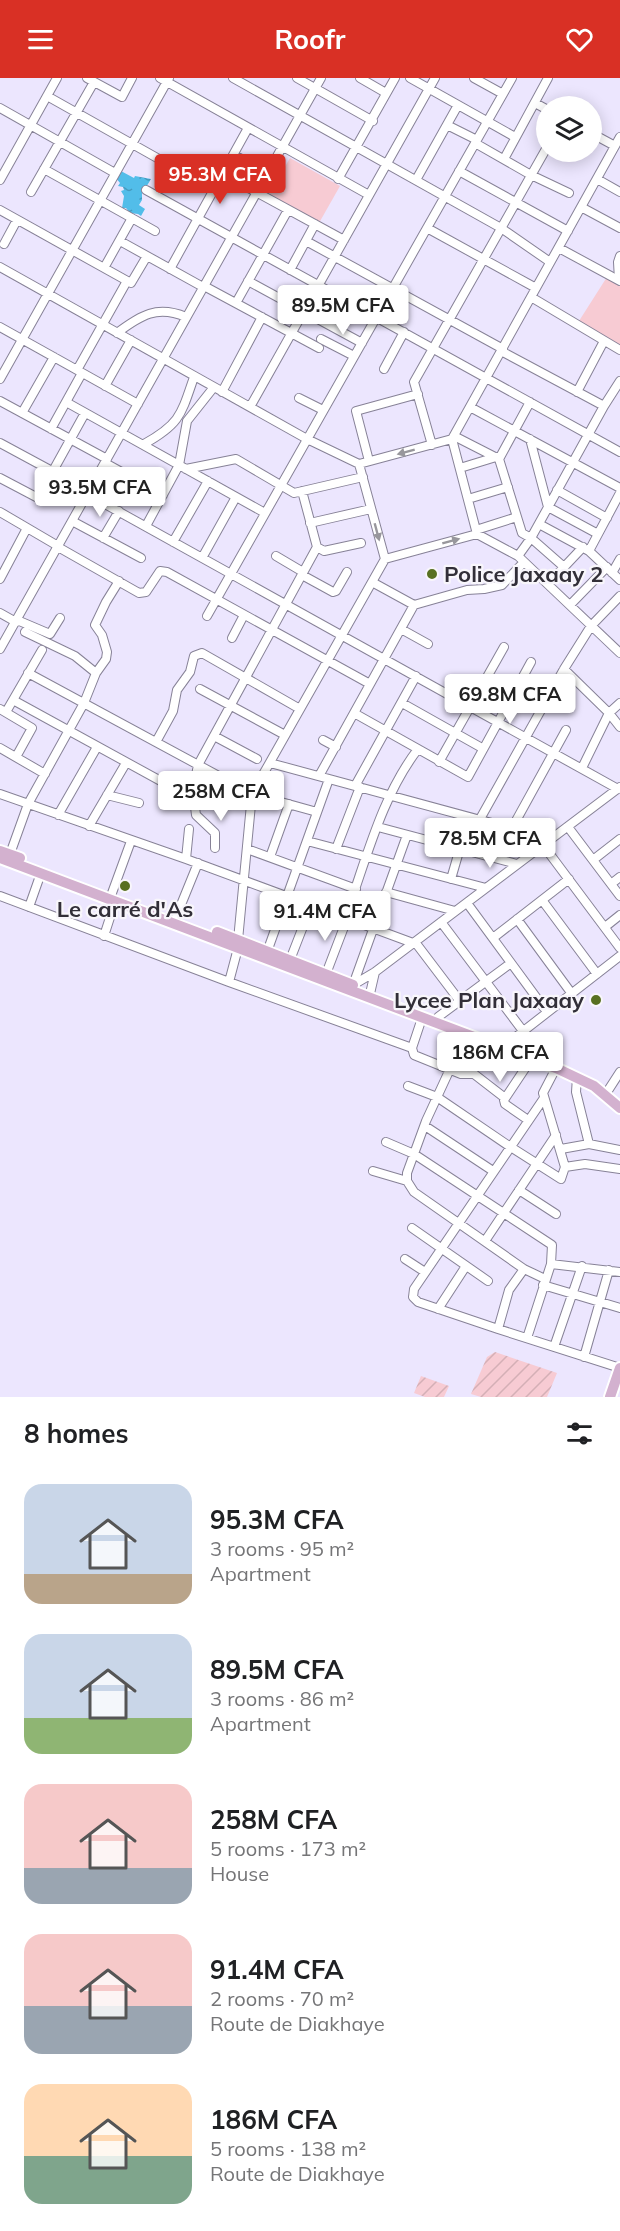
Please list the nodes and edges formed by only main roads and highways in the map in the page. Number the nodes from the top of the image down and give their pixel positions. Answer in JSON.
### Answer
{"nodes":[{"id":1,"x":3,"y":854,"type":"edge"},
{"id":2,"x":114,"y":897,"type":"junction"},
{"id":3,"x":238,"y":944,"type":"junction"},
{"id":4,"x":352,"y":988,"type":"junction"},
{"id":5,"x":370,"y":995,"type":"junction"},
{"id":6,"x":620,"y":1099,"type":"edge"},
{"id":7,"x":620,"y":1108,"type":"edge"},
{"id":8,"x":620,"y":1368,"type":"edge"},
{"id":9,"x":620,"y":1389,"type":"edge"},
{"id":10,"x":610,"y":1397,"type":"edge"},
{"id":11,"x":617,"y":1397,"type":"edge"}],
"edges":[{"from":1,"to":2,"type":"main road"},
{"from":1,"to":2,"type":"main road"},
{"from":2,"to":3,"type":"main road"},
{"from":2,"to":3,"type":"main road"},
{"from":3,"to":4,"type":"main road"},
{"from":3,"to":4,"type":"main road"},
{"from":4,"to":5,"type":"main road"},
{"from":5,"to":6,"type":"main road"},
{"from":5,"to":7,"type":"main road"},
{"from":8,"to":10,"type":"main road"},
{"from":9,"to":11,"type":"main road"}]}
